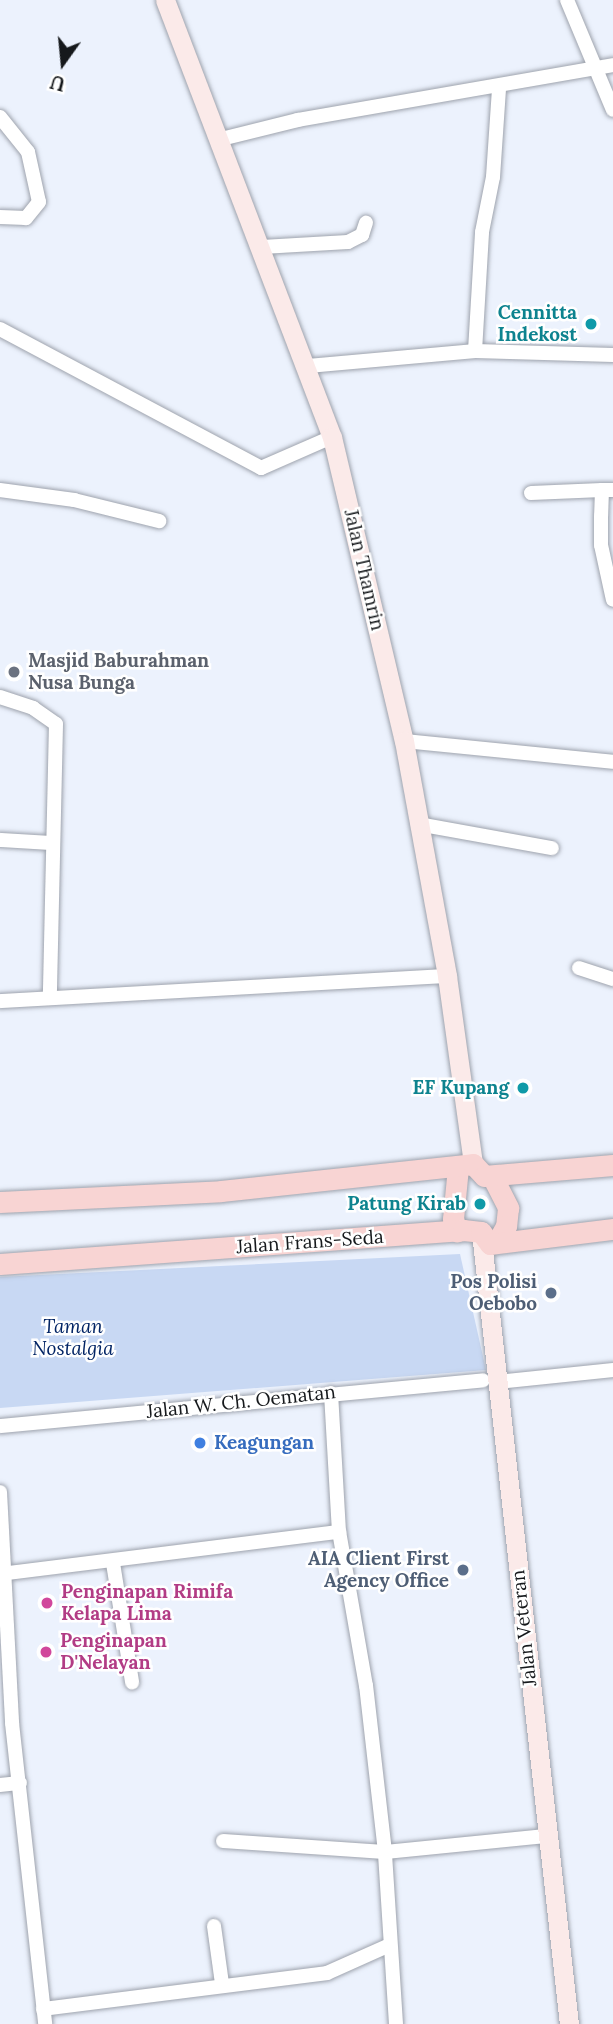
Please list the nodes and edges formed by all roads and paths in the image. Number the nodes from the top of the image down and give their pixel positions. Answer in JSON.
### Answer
{"nodes":[{"id":1,"x":165,"y":0,"type":"edge"},
{"id":2,"x":566,"y":0,"type":"edge"},
{"id":3,"x":606,"y":67,"type":"edge"},
{"id":4,"x":499,"y":88,"type":"junction"},
{"id":5,"x":613,"y":110,"type":"edge"},
{"id":6,"x":0,"y":117,"type":"edge"},
{"id":7,"x":221,"y":139,"type":"junction"},
{"id":8,"x":0,"y":217,"type":"edge"},
{"id":9,"x":366,"y":223,"type":"dead end"},
{"id":10,"x":262,"y":247,"type":"junction"},
{"id":11,"x":0,"y":329,"type":"edge"},
{"id":12,"x":475,"y":351,"type":"junction"},
{"id":13,"x":613,"y":355,"type":"edge"},
{"id":14,"x":308,"y":366,"type":"junction"},
{"id":15,"x":332,"y":437,"type":"junction"},
{"id":16,"x":0,"y":490,"type":"edge"},
{"id":17,"x":608,"y":490,"type":"edge"},
{"id":18,"x":531,"y":493,"type":"dead end"},
{"id":19,"x":159,"y":522,"type":"dead end"},
{"id":20,"x":613,"y":600,"type":"edge"},
{"id":21,"x":0,"y":696,"type":"edge"},
{"id":22,"x":404,"y":741,"type":"junction"},
{"id":23,"x":613,"y":762,"type":"edge"},
{"id":24,"x":418,"y":824,"type":"junction"},
{"id":25,"x":0,"y":840,"type":"edge"},
{"id":26,"x":52,"y":843,"type":"junction"},
{"id":27,"x":552,"y":848,"type":"dead end"},
{"id":28,"x":579,"y":968,"type":"dead end"},
{"id":29,"x":447,"y":976,"type":"junction"},
{"id":30,"x":613,"y":979,"type":"edge"},
{"id":31,"x":50,"y":997,"type":"junction"},
{"id":32,"x":0,"y":1001,"type":"edge"},
{"id":33,"x":466,"y":1165,"type":"junction"},
{"id":34,"x":613,"y":1165,"type":"edge"},
{"id":35,"x":492,"y":1176,"type":"junction"},
{"id":36,"x":0,"y":1202,"type":"edge"},
{"id":37,"x":613,"y":1229,"type":"edge"},
{"id":38,"x":480,"y":1235,"type":"junction"},
{"id":39,"x":0,"y":1264,"type":"edge"},
{"id":40,"x":613,"y":1370,"type":"edge"},
{"id":41,"x":490,"y":1381,"type":"junction"},
{"id":42,"x":331,"y":1392,"type":"junction"},
{"id":43,"x":0,"y":1426,"type":"edge"},
{"id":44,"x":0,"y":1492,"type":"edge"},
{"id":45,"x":339,"y":1532,"type":"junction"},
{"id":46,"x":113,"y":1563,"type":"junction"},
{"id":47,"x":3,"y":1574,"type":"edge"},
{"id":48,"x":132,"y":1682,"type":"dead end"},
{"id":49,"x":5,"y":1689,"type":"edge"},
{"id":50,"x":20,"y":1783,"type":"junction"},
{"id":51,"x":0,"y":1785,"type":"edge"},
{"id":52,"x":546,"y":1836,"type":"junction"},
{"id":53,"x":223,"y":1841,"type":"dead end"},
{"id":54,"x":386,"y":1852,"type":"junction"},
{"id":55,"x":214,"y":1926,"type":"dead end"},
{"id":56,"x":390,"y":1945,"type":"junction"},
{"id":57,"x":222,"y":1984,"type":"junction"},
{"id":58,"x":43,"y":2009,"type":"junction"},
{"id":59,"x":46,"y":2024,"type":"edge"},
{"id":60,"x":396,"y":2024,"type":"edge"},
{"id":61,"x":569,"y":2024,"type":"edge"}],
"edges":[{"from":1,"to":7,"type":"main road","name":"Jalan Thamrin"},
{"from":2,"to":3,"type":"street"},
{"from":3,"to":4,"type":"street"},
{"from":3,"to":5,"type":"street"},
{"from":4,"to":7,"type":"street"},
{"from":4,"to":12,"type":"street"},
{"from":6,"to":8,"type":"street"},
{"from":7,"to":10,"type":"main road","name":"Jalan Thamrin"},
{"from":9,"to":10,"type":"street"},
{"from":10,"to":14,"type":"main road","name":"Jalan Thamrin"},
{"from":11,"to":15,"type":"street"},
{"from":12,"to":13,"type":"street"},
{"from":12,"to":14,"type":"street"},
{"from":14,"to":15,"type":"main road","name":"Jalan Thamrin"},
{"from":15,"to":22,"type":"main road","name":"Jalan Thamrin"},
{"from":16,"to":19,"type":"street"},
{"from":17,"to":18,"type":"street"},
{"from":17,"to":20,"type":"street"},
{"from":21,"to":26,"type":"street"},
{"from":22,"to":23,"type":"street"},
{"from":22,"to":24,"type":"main road","name":"Jalan Thamrin"},
{"from":24,"to":27,"type":"street"},
{"from":24,"to":29,"type":"main road","name":"Jalan Thamrin"},
{"from":25,"to":26,"type":"street"},
{"from":26,"to":31,"type":"street"},
{"from":28,"to":30,"type":"street"},
{"from":29,"to":31,"type":"street"},
{"from":29,"to":33,"type":"main road","name":"Jalan Thamrin"},
{"from":31,"to":32,"type":"street"},
{"from":33,"to":35,"type":"main road"},
{"from":33,"to":36,"type":"main road"},
{"from":33,"to":38,"type":"main road"},
{"from":34,"to":35,"type":"main road"},
{"from":35,"to":38,"type":"main road"},
{"from":37,"to":38,"type":"main road","name":"Jalan Frans-Seda"},
{"from":38,"to":39,"type":"main road","name":"Jalan Frans-Seda"},
{"from":38,"to":41,"type":"main road","name":"Jalan Veteran"},
{"from":40,"to":41,"type":"street","name":"Jalan W. Ch. Oematan"},
{"from":41,"to":42,"type":"street","name":"Jalan W. Ch. Oematan"},
{"from":41,"to":52,"type":"main road","name":"Jalan Veteran"},
{"from":42,"to":43,"type":"street","name":"Jalan W. Ch. Oematan"},
{"from":42,"to":45,"type":"street"},
{"from":44,"to":47,"type":"street"},
{"from":45,"to":46,"type":"street"},
{"from":45,"to":54,"type":"street"},
{"from":46,"to":47,"type":"street"},
{"from":46,"to":48,"type":"street"},
{"from":47,"to":49,"type":"street"},
{"from":49,"to":50,"type":"street"},
{"from":50,"to":51,"type":"street"},
{"from":50,"to":58,"type":"street"},
{"from":52,"to":54,"type":"street"},
{"from":52,"to":61,"type":"main road","name":"Jalan Veteran"},
{"from":53,"to":54,"type":"street"},
{"from":54,"to":56,"type":"street"},
{"from":55,"to":57,"type":"street"},
{"from":56,"to":57,"type":"street"},
{"from":56,"to":60,"type":"street"},
{"from":57,"to":58,"type":"street"},
{"from":58,"to":59,"type":"street"}]}
